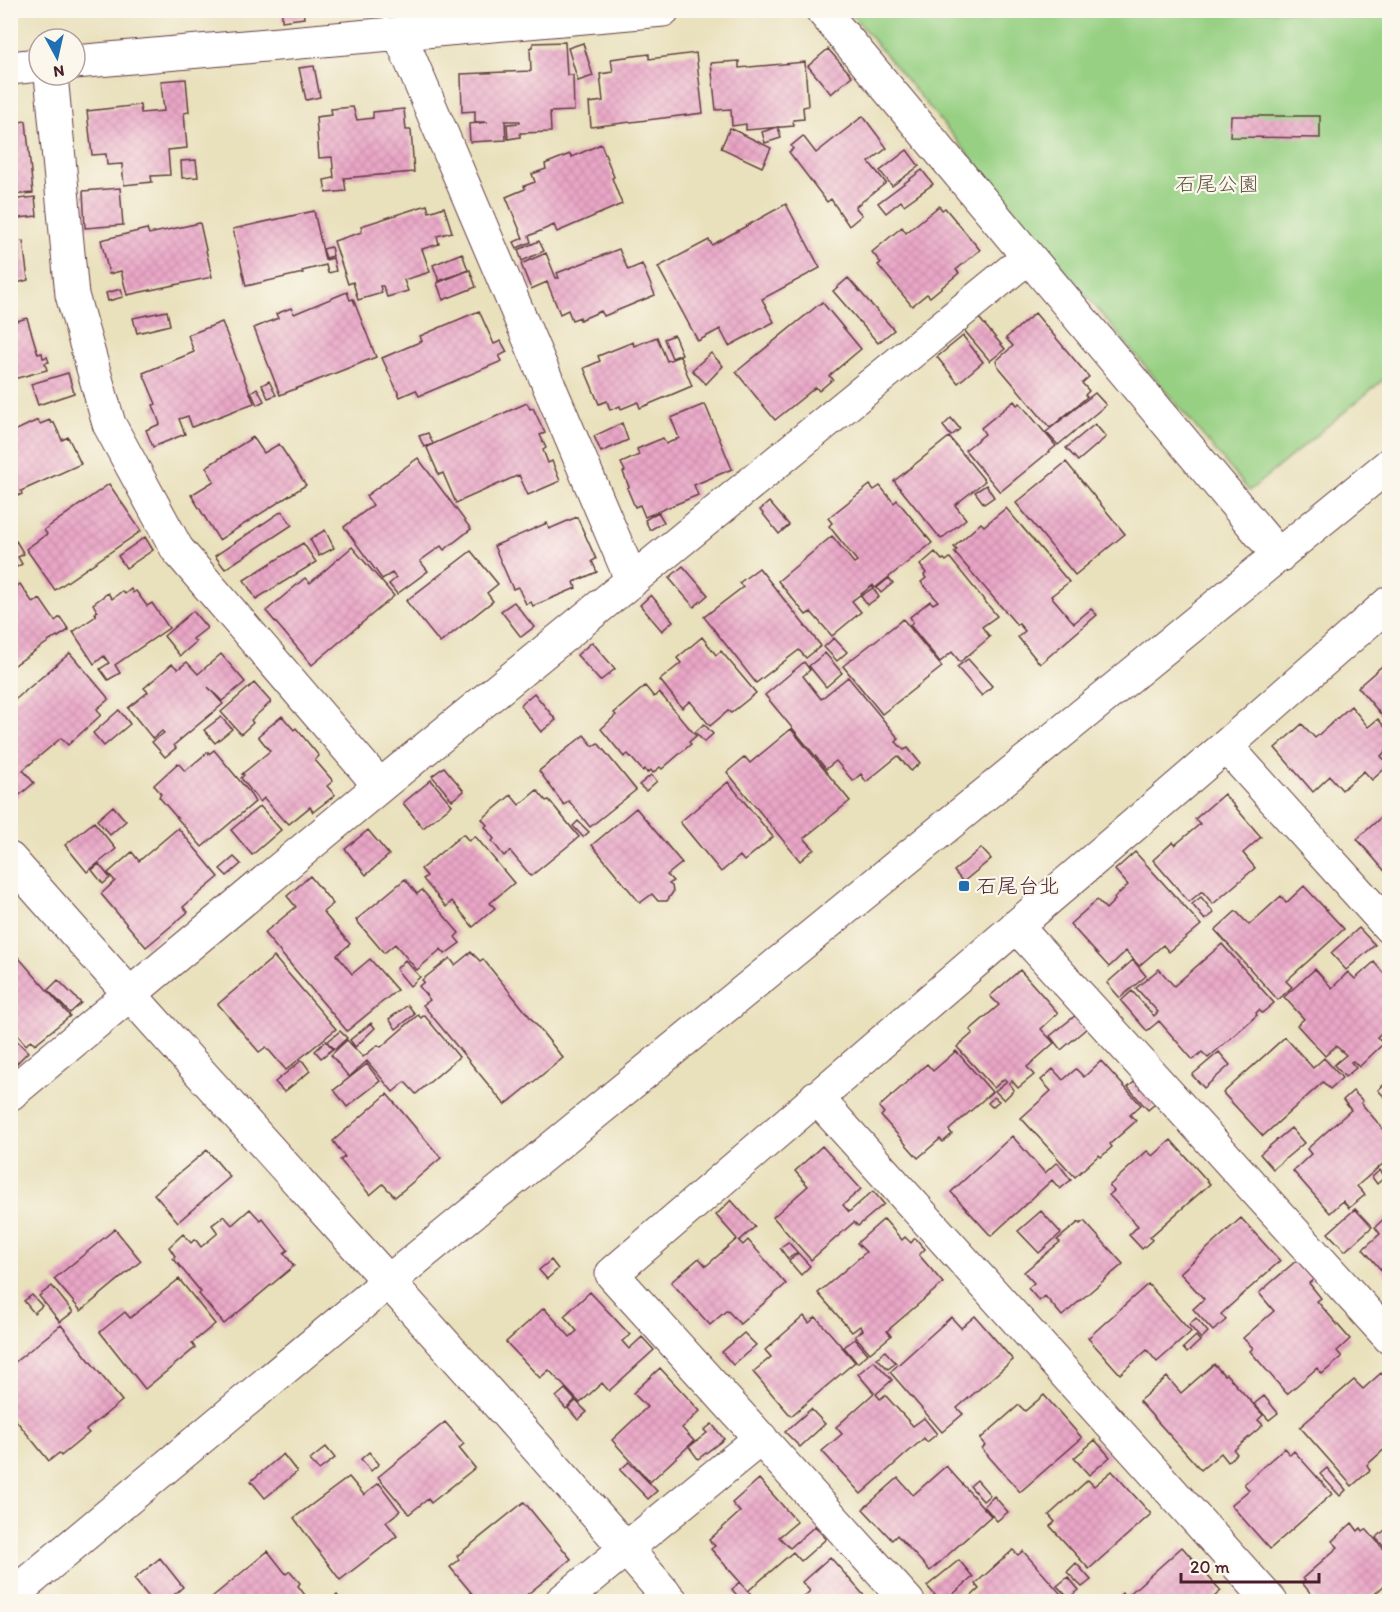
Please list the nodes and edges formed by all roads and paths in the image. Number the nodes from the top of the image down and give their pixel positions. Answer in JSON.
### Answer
{"nodes":[{"id":1,"x":663,"y":10,"type":"edge"},
{"id":2,"x":822,"y":10,"type":"edge"},
{"id":3,"x":399,"y":33,"type":"junction"},
{"id":4,"x":87,"y":61,"type":"edge"},
{"id":5,"x":27,"y":66,"type":"edge"},
{"id":6,"x":10,"y":68,"type":"edge"},
{"id":7,"x":52,"y":87,"type":"edge"},
{"id":8,"x":1028,"y":257,"type":"junction"},
{"id":9,"x":1389,"y":464,"type":"edge"},
{"id":10,"x":1279,"y":556,"type":"junction"},
{"id":11,"x":632,"y":581,"type":"junction"},
{"id":12,"x":1389,"y":602,"type":"edge"},
{"id":13,"x":1226,"y":746,"type":"junction"},
{"id":14,"x":380,"y":786,"type":"junction"},
{"id":15,"x":10,"y":859,"type":"edge"},
{"id":16,"x":1016,"y":926,"type":"junction"},
{"id":17,"x":1389,"y":928,"type":"edge"},
{"id":18,"x":130,"y":996,"type":"junction"},
{"id":19,"x":10,"y":1094,"type":"edge"},
{"id":20,"x":816,"y":1097,"type":"junction"},
{"id":21,"x":389,"y":1281,"type":"junction"},
{"id":22,"x":1389,"y":1338,"type":"edge"},
{"id":23,"x":761,"y":1438,"type":"junction"},
{"id":24,"x":625,"y":1547,"type":"junction"},
{"id":25,"x":10,"y":1597,"type":"edge"},
{"id":26,"x":561,"y":1602,"type":"edge"},
{"id":27,"x":672,"y":1602,"type":"edge"},
{"id":28,"x":908,"y":1602,"type":"edge"},
{"id":29,"x":1271,"y":1602,"type":"edge"}],
"edges":[{"from":1,"to":3,"type":"street"},
{"from":2,"to":8,"type":"street"},
{"from":3,"to":4,"type":"street"},
{"from":3,"to":11,"type":"street"},
{"from":5,"to":6,"type":"street"},
{"from":7,"to":14,"type":"street"},
{"from":8,"to":10,"type":"street"},
{"from":8,"to":11,"type":"street"},
{"from":9,"to":10,"type":"street"},
{"from":10,"to":21,"type":"street"},
{"from":11,"to":14,"type":"street"},
{"from":12,"to":13,"type":"street"},
{"from":13,"to":16,"type":"street"},
{"from":13,"to":17,"type":"street"},
{"from":14,"to":18,"type":"street"},
{"from":15,"to":18,"type":"street"},
{"from":16,"to":20,"type":"street"},
{"from":16,"to":22,"type":"street"},
{"from":18,"to":19,"type":"street"},
{"from":18,"to":21,"type":"street"},
{"from":20,"to":23,"type":"street"},
{"from":20,"to":29,"type":"street"},
{"from":21,"to":24,"type":"street"},
{"from":21,"to":25,"type":"street"},
{"from":23,"to":24,"type":"street"},
{"from":23,"to":28,"type":"street"},
{"from":24,"to":26,"type":"street"},
{"from":24,"to":27,"type":"street"}]}
